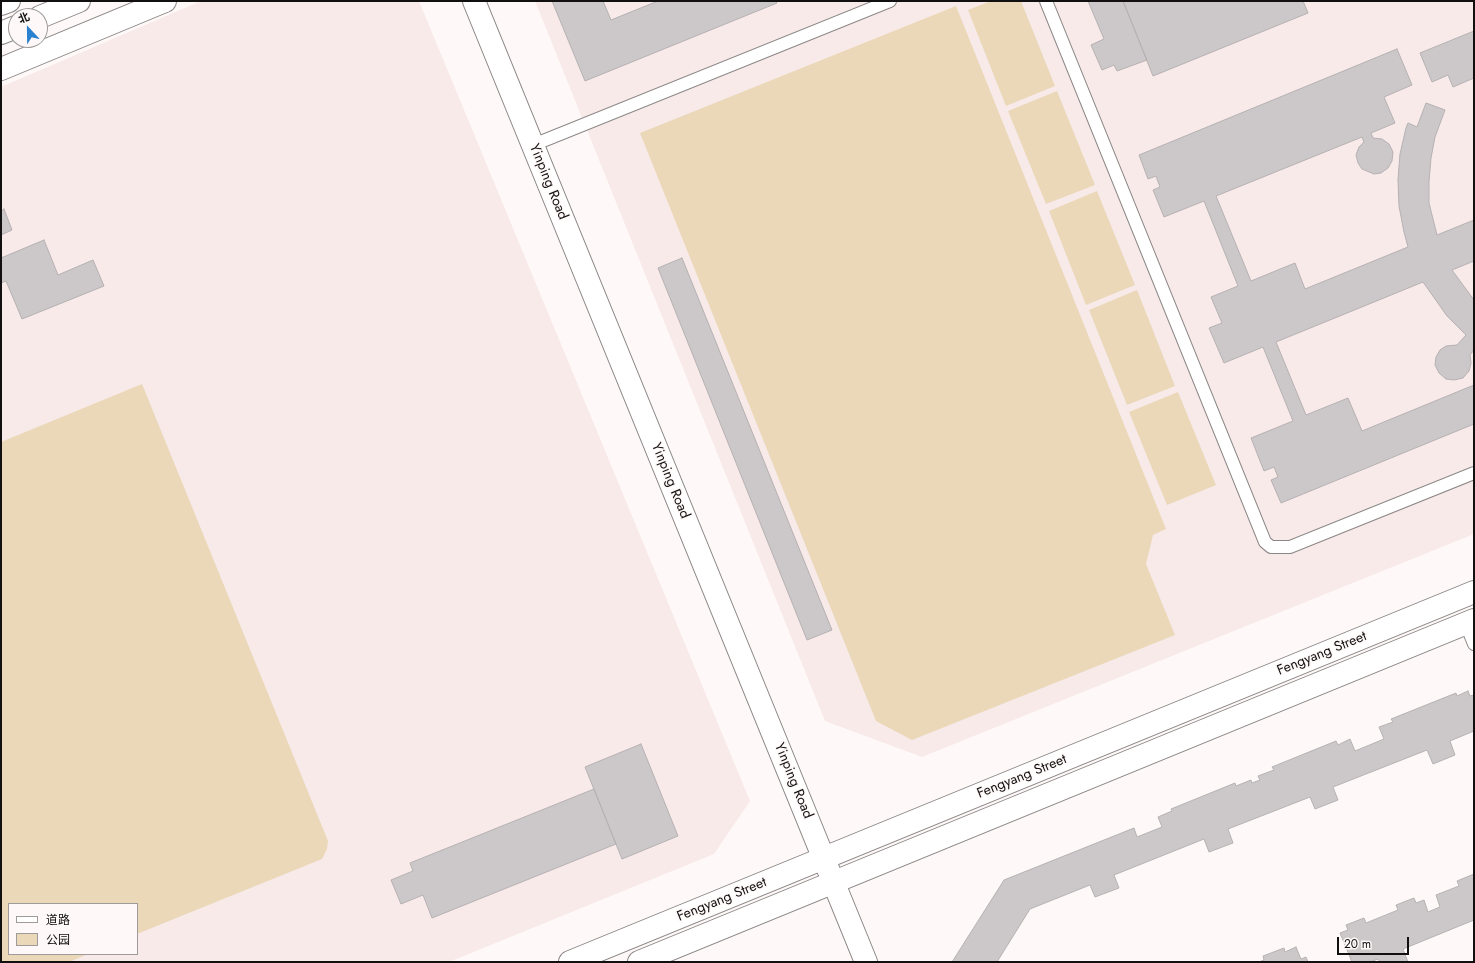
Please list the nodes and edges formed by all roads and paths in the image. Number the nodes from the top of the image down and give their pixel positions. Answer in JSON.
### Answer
{"nodes":[{"id":1,"x":9,"y":1,"type":"edge"},
{"id":2,"x":80,"y":1,"type":"edge"},
{"id":3,"x":165,"y":1,"type":"edge"},
{"id":4,"x":474,"y":1,"type":"edge"},
{"id":5,"x":890,"y":1,"type":"edge"},
{"id":6,"x":1046,"y":1,"type":"edge"},
{"id":7,"x":1,"y":4,"type":"edge"},
{"id":8,"x":48,"y":14,"type":"edge"},
{"id":9,"x":1,"y":69,"type":"edge"},
{"id":10,"x":533,"y":145,"type":"junction"},
{"id":11,"x":1474,"y":473,"type":"edge"},
{"id":12,"x":1474,"y":592,"type":"edge"},
{"id":13,"x":1470,"y":622,"type":"edge"},
{"id":14,"x":1474,"y":644,"type":"edge"},
{"id":15,"x":824,"y":858,"type":"junction"},
{"id":16,"x":834,"y":882,"type":"junction"},
{"id":17,"x":570,"y":962,"type":"edge"},
{"id":18,"x":639,"y":962,"type":"edge"},
{"id":19,"x":866,"y":962,"type":"edge"}],
"edges":[{"from":1,"to":7,"type":"street"},
{"from":2,"to":8,"type":"street"},
{"from":3,"to":9,"type":"street"},
{"from":4,"to":10,"type":"street","name":"Yinping Road"},
{"from":5,"to":10,"type":"lane"},
{"from":6,"to":11,"type":"lane"},
{"from":10,"to":15,"type":"street","name":"Yinping Road"},
{"from":12,"to":15,"type":"street","name":"Fengyang Street"},
{"from":13,"to":14,"type":"lane"},
{"from":13,"to":16,"type":"street","name":"Fengyang Street"},
{"from":15,"to":16,"type":"street","name":"Yinping Road"},
{"from":15,"to":17,"type":"street","name":"Fengyang Street"},
{"from":16,"to":18,"type":"street","name":"Fengyang Street"},
{"from":16,"to":19,"type":"street","name":"Yinping Road"}]}
